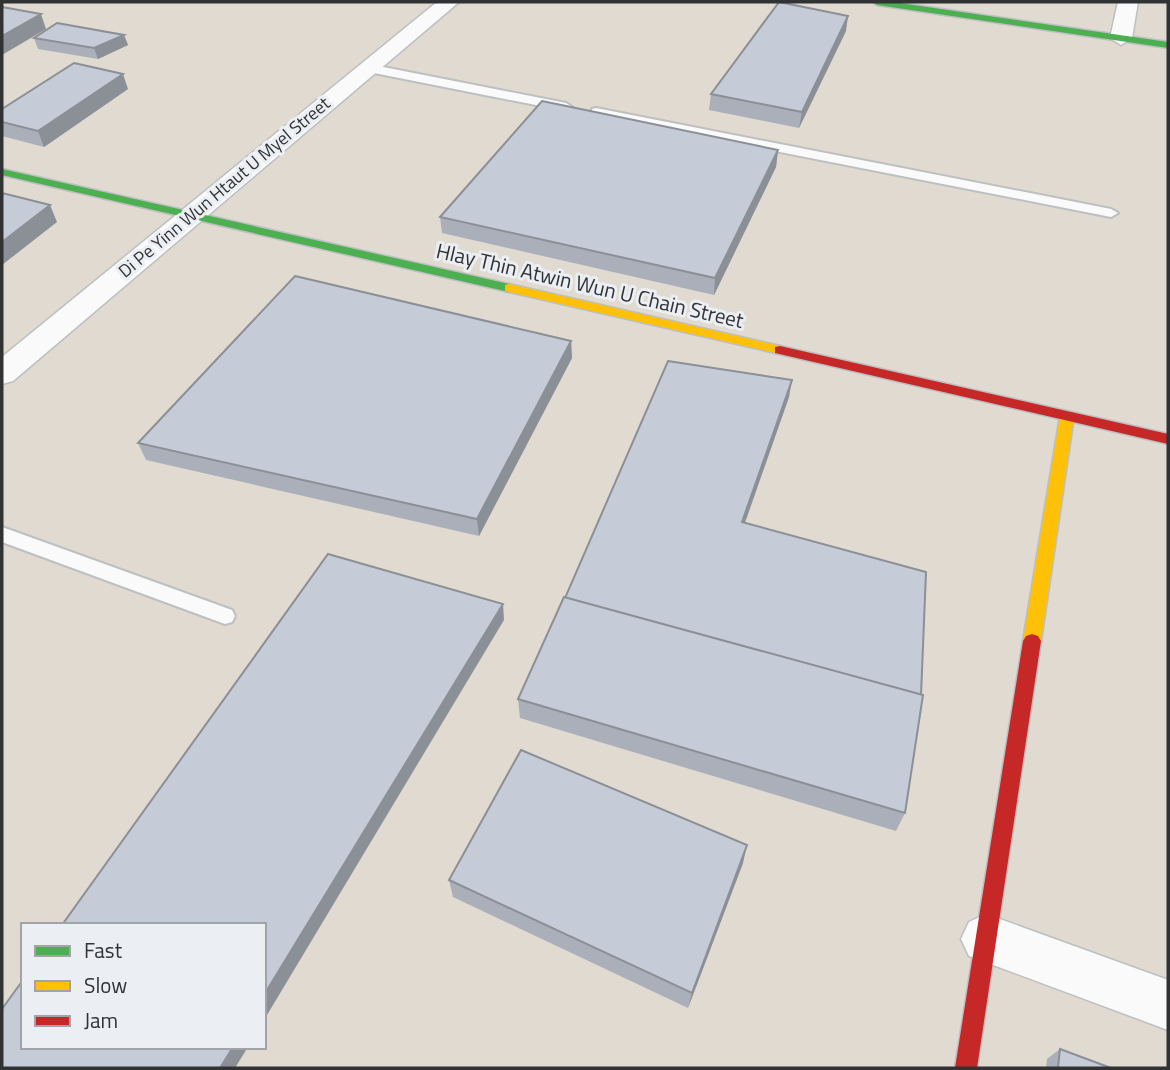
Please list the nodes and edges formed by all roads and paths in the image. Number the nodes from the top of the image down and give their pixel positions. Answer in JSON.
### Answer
{"nodes":[{"id":1,"x":449,"y":2,"type":"edge"},
{"id":2,"x":877,"y":2,"type":"edge"},
{"id":3,"x":1128,"y":2,"type":"edge"},
{"id":4,"x":1121,"y":38,"type":"junction"},
{"id":5,"x":1168,"y":45,"type":"edge"},
{"id":6,"x":368,"y":68,"type":"junction"},
{"id":7,"x":2,"y":172,"type":"edge"},
{"id":8,"x":1111,"y":213,"type":"dead end"},
{"id":9,"x":189,"y":215,"type":"junction"},
{"id":10,"x":2,"y":374,"type":"edge"},
{"id":11,"x":1067,"y":416,"type":"junction"},
{"id":12,"x":1168,"y":439,"type":"edge"},
{"id":13,"x":2,"y":534,"type":"edge"},
{"id":14,"x":225,"y":616,"type":"dead end"},
{"id":15,"x":986,"y":939,"type":"junction"},
{"id":16,"x":1168,"y":1005,"type":"edge"},
{"id":17,"x":966,"y":1068,"type":"edge"}],
"edges":[{"from":1,"to":6,"type":"street","name":"Di Pe Yinn Wun Htaut U Myel Street"},
{"from":2,"to":4,"type":"street"},
{"from":3,"to":4,"type":"street"},
{"from":4,"to":5,"type":"street"},
{"from":6,"to":8,"type":"lane"},
{"from":6,"to":9,"type":"street","name":"Di Pe Yinn Wun Htaut U Myel Street"},
{"from":7,"to":9,"type":"street","name":"Hlay Thin Atwin Wun U Chain Street"},
{"from":9,"to":10,"type":"street","name":"Di Pe Yinn Wun Htaut U Myel Street"},
{"from":9,"to":11,"type":"street","name":"Hlay Thin Atwin Wun U Chain Street"},
{"from":11,"to":12,"type":"street","name":"Hlay Thin Atwin Wun U Chain Street"},
{"from":11,"to":15,"type":"street"},
{"from":13,"to":14,"type":"lane"},
{"from":15,"to":16,"type":"street"},
{"from":15,"to":17,"type":"street"}]}
